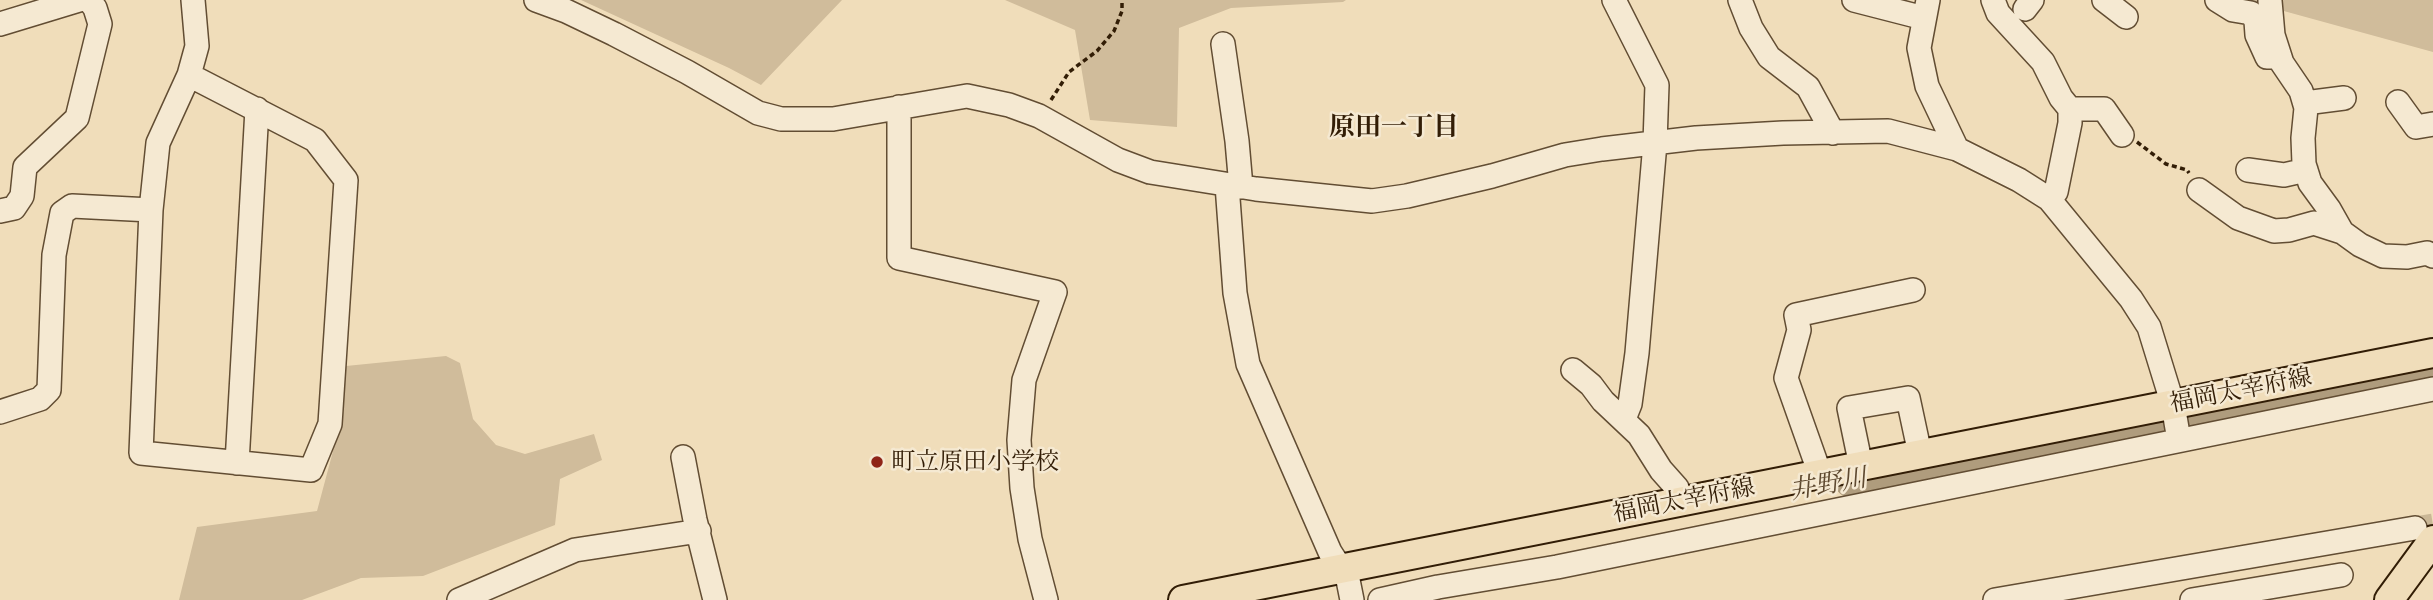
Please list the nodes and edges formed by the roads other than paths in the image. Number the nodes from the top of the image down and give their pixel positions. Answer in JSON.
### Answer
{"nodes":[{"id":1,"x":79,"y":0,"type":"edge"},
{"id":2,"x":89,"y":0,"type":"edge"},
{"id":3,"x":193,"y":0,"type":"edge"},
{"id":4,"x":536,"y":0,"type":"edge"},
{"id":5,"x":1614,"y":0,"type":"edge"},
{"id":6,"x":1740,"y":0,"type":"edge"},
{"id":7,"x":1854,"y":0,"type":"edge"},
{"id":8,"x":1993,"y":0,"type":"edge"},
{"id":9,"x":2104,"y":0,"type":"edge"},
{"id":10,"x":2217,"y":0,"type":"edge"},
{"id":11,"x":2270,"y":1,"type":"edge"},
{"id":12,"x":1926,"y":9,"type":"edge"},
{"id":13,"x":2126,"y":17,"type":"dead end"},
{"id":14,"x":0,"y":24,"type":"edge"},
{"id":15,"x":1223,"y":44,"type":"dead end"},
{"id":16,"x":2280,"y":57,"type":"junction"},
{"id":17,"x":189,"y":75,"type":"junction"},
{"id":18,"x":2344,"y":98,"type":"dead end"},
{"id":19,"x":2398,"y":102,"type":"dead end"},
{"id":20,"x":2305,"y":103,"type":"junction"},
{"id":21,"x":899,"y":107,"type":"junction"},
{"id":22,"x":257,"y":108,"type":"junction"},
{"id":23,"x":2070,"y":109,"type":"junction"},
{"id":24,"x":2433,"y":124,"type":"edge"},
{"id":25,"x":1833,"y":133,"type":"junction"},
{"id":26,"x":2122,"y":135,"type":"road end"},
{"id":27,"x":1655,"y":143,"type":"junction"},
{"id":28,"x":1956,"y":149,"type":"junction"},
{"id":29,"x":2248,"y":170,"type":"dead end"},
{"id":30,"x":2306,"y":170,"type":"junction"},
{"id":31,"x":1234,"y":186,"type":"junction"},
{"id":32,"x":2199,"y":190,"type":"road end"},
{"id":33,"x":2049,"y":199,"type":"junction"},
{"id":34,"x":150,"y":210,"type":"junction"},
{"id":35,"x":0,"y":211,"type":"edge"},
{"id":36,"x":2342,"y":232,"type":"junction"},
{"id":37,"x":2433,"y":256,"type":"edge"},
{"id":38,"x":1913,"y":290,"type":"dead end"},
{"id":39,"x":2433,"y":353,"type":"edge"},
{"id":40,"x":1573,"y":370,"type":"dead end"},
{"id":41,"x":2433,"y":389,"type":"edge"},
{"id":42,"x":2174,"y":410,"type":"junction"},
{"id":43,"x":0,"y":412,"type":"edge"},
{"id":44,"x":1624,"y":419,"type":"junction"},
{"id":45,"x":2179,"y":440,"type":"junction"},
{"id":46,"x":1920,"y":454,"type":"junction"},
{"id":47,"x":683,"y":457,"type":"dead end"},
{"id":48,"x":237,"y":463,"type":"junction"},
{"id":49,"x":1861,"y":466,"type":"junction"},
{"id":50,"x":1820,"y":474,"type":"junction"},
{"id":51,"x":1740,"y":493,"type":"junction"},
{"id":52,"x":1680,"y":502,"type":"junction"},
{"id":53,"x":697,"y":526,"type":"junction"},
{"id":54,"x":1746,"y":528,"type":"junction"},
{"id":55,"x":2424,"y":534,"type":"edge"},
{"id":56,"x":1340,"y":568,"type":"junction"},
{"id":57,"x":2341,"y":575,"type":"dead end"},
{"id":58,"x":459,"y":600,"type":"edge"},
{"id":59,"x":715,"y":600,"type":"edge"},
{"id":60,"x":1046,"y":600,"type":"edge"},
{"id":61,"x":1183,"y":600,"type":"edge"},
{"id":62,"x":1352,"y":600,"type":"edge"},
{"id":63,"x":1380,"y":600,"type":"edge"},
{"id":64,"x":1995,"y":600,"type":"edge"},
{"id":65,"x":2192,"y":600,"type":"edge"},
{"id":66,"x":2389,"y":600,"type":"edge"}],
"edges":[{"from":1,"to":14,"type":"street"},
{"from":2,"to":35,"type":"street"},
{"from":3,"to":17,"type":"street"},
{"from":4,"to":21,"type":"street"},
{"from":5,"to":27,"type":"street"},
{"from":6,"to":25,"type":"street"},
{"from":7,"to":12,"type":"street"},
{"from":8,"to":23,"type":"street"},
{"from":9,"to":13,"type":"street"},
{"from":10,"to":16,"type":"street"},
{"from":11,"to":16,"type":"street"},
{"from":12,"to":28,"type":"street"},
{"from":15,"to":31,"type":"street"},
{"from":16,"to":20,"type":"street"},
{"from":17,"to":22,"type":"street"},
{"from":17,"to":34,"type":"street"},
{"from":18,"to":20,"type":"street"},
{"from":19,"to":24,"type":"street"},
{"from":20,"to":30,"type":"street"},
{"from":21,"to":31,"type":"street"},
{"from":21,"to":60,"type":"street"},
{"from":22,"to":48,"type":"street"},
{"from":22,"to":48,"type":"street"},
{"from":23,"to":26,"type":"street"},
{"from":23,"to":33,"type":"street"},
{"from":25,"to":27,"type":"street"},
{"from":25,"to":28,"type":"street"},
{"from":27,"to":31,"type":"street"},
{"from":27,"to":44,"type":"street"},
{"from":28,"to":33,"type":"street"},
{"from":29,"to":30,"type":"street"},
{"from":30,"to":36,"type":"street"},
{"from":31,"to":56,"type":"street"},
{"from":32,"to":36,"type":"street"},
{"from":33,"to":42,"type":"street"},
{"from":34,"to":43,"type":"street"},
{"from":34,"to":48,"type":"street"},
{"from":36,"to":37,"type":"street"},
{"from":38,"to":50,"type":"street"},
{"from":39,"to":42,"type":"main road","name":"福岡太宰府線"},
{"from":40,"to":44,"type":"street"},
{"from":41,"to":45,"type":"street"},
{"from":42,"to":45,"type":"street"},
{"from":42,"to":46,"type":"main road","name":"福岡太宰府線"},
{"from":44,"to":52,"type":"street"},
{"from":45,"to":54,"type":"street"},
{"from":46,"to":49,"type":"main road","name":"福岡太宰府線"},
{"from":46,"to":49,"type":"street"},
{"from":47,"to":53,"type":"street"},
{"from":49,"to":50,"type":"main road","name":"福岡太宰府線"},
{"from":50,"to":51,"type":"main road","name":"福岡太宰府線"},
{"from":51,"to":52,"type":"main road","name":"福岡太宰府線"},
{"from":51,"to":54,"type":"street"},
{"from":52,"to":56,"type":"main road","name":"福岡太宰府線"},
{"from":53,"to":58,"type":"street"},
{"from":53,"to":59,"type":"street"},
{"from":54,"to":63,"type":"street"},
{"from":55,"to":64,"type":"street"},
{"from":55,"to":66,"type":"main road"},
{"from":56,"to":61,"type":"main road","name":"福岡太宰府線"},
{"from":56,"to":62,"type":"street"},
{"from":57,"to":65,"type":"street"}]}
